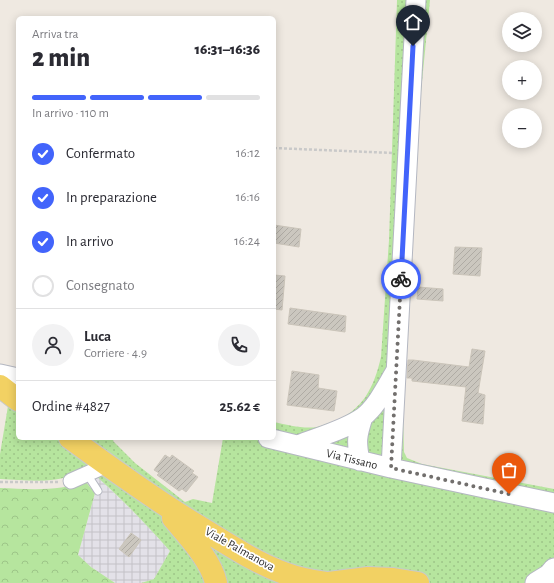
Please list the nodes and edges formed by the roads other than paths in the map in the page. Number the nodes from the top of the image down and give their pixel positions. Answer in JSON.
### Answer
{"nodes":[{"id":1,"x":416,"y":0,"type":"edge"},
{"id":2,"x":396,"y":370,"type":"junction"},
{"id":3,"x":0,"y":374,"type":"edge"},
{"id":4,"x":16,"y":378,"type":"edge"},
{"id":5,"x":0,"y":386,"type":"edge"},
{"id":6,"x":16,"y":398,"type":"edge"},
{"id":7,"x":363,"y":417,"type":"junction"},
{"id":8,"x":73,"y":440,"type":"edge"},
{"id":9,"x":276,"y":440,"type":"edge"},
{"id":10,"x":298,"y":445,"type":"junction"},
{"id":11,"x":360,"y":461,"type":"junction"},
{"id":12,"x":107,"y":465,"type":"junction"},
{"id":13,"x":391,"y":468,"type":"junction"},
{"id":14,"x":88,"y":474,"type":"junction"},
{"id":15,"x":71,"y":482,"type":"road end"},
{"id":16,"x":98,"y":491,"type":"dead end"},
{"id":17,"x":159,"y":502,"type":"junction"},
{"id":18,"x":549,"y":505,"type":"edge"},
{"id":19,"x":554,"y":569,"type":"edge"},
{"id":20,"x":216,"y":583,"type":"edge"},
{"id":21,"x":326,"y":583,"type":"edge"},
{"id":22,"x":330,"y":583,"type":"edge"},
{"id":23,"x":418,"y":583,"type":"edge"},
{"id":24,"x":536,"y":583,"type":"edge"}],
"edges":[{"from":1,"to":2,"type":"street"},
{"from":2,"to":7,"type":"street"},
{"from":2,"to":13,"type":"street"},
{"from":3,"to":4,"type":"street"},
{"from":5,"to":6,"type":"main road"},
{"from":7,"to":10,"type":"street"},
{"from":7,"to":11,"type":"street"},
{"from":8,"to":12,"type":"main road","name":"Viale Palmanova"},
{"from":9,"to":10,"type":"street","name":"Via Tissano"},
{"from":10,"to":11,"type":"street","name":"Via Tissano"},
{"from":11,"to":13,"type":"street","name":"Via Tissano"},
{"from":12,"to":14,"type":"street"},
{"from":12,"to":17,"type":"main road","name":"Viale Palmanova"},
{"from":13,"to":18,"type":"street","name":"Via Tissano"},
{"from":14,"to":15,"type":"street"},
{"from":14,"to":16,"type":"lane"},
{"from":17,"to":20,"type":"main road","name":"Viale Palmanova"},
{"from":17,"to":21,"type":"main road","name":"Viale Palmanova"},
{"from":19,"to":24,"type":"main road"},
{"from":22,"to":23,"type":"main road"}]}
